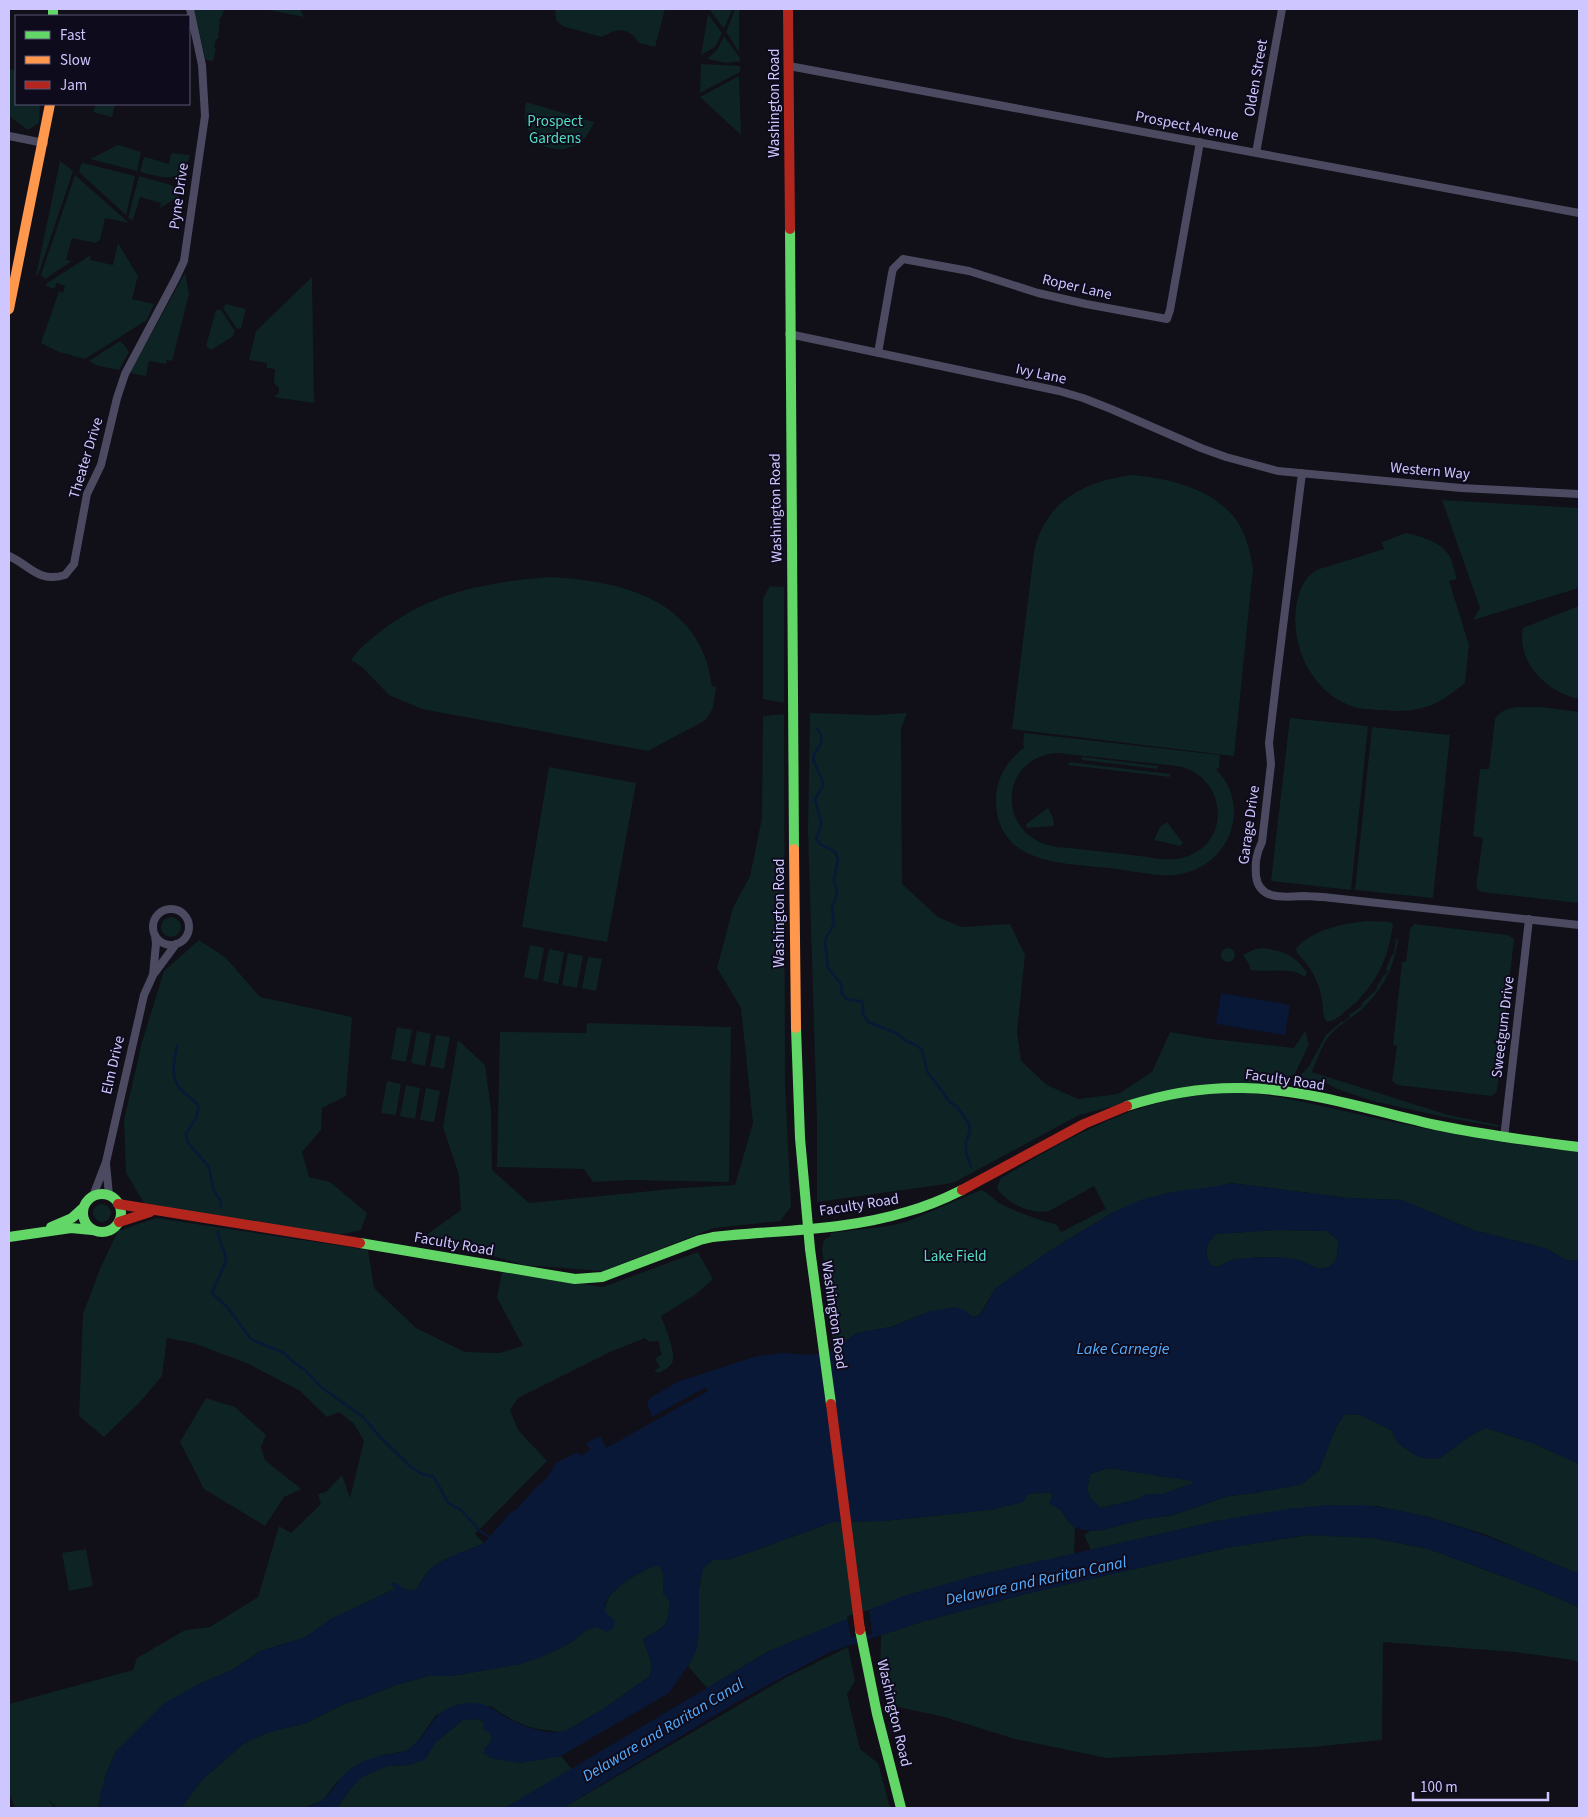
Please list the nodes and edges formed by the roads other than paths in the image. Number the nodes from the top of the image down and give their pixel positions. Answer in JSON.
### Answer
{"nodes":[{"id":1,"x":190,"y":9,"type":"edge"},
{"id":2,"x":788,"y":9,"type":"edge"},
{"id":3,"x":1282,"y":9,"type":"edge"},
{"id":4,"x":789,"y":66,"type":"junction"},
{"id":5,"x":50,"y":105,"type":"edge"},
{"id":6,"x":9,"y":136,"type":"edge"},
{"id":7,"x":1200,"y":142,"type":"junction"},
{"id":8,"x":44,"y":143,"type":"junction"},
{"id":9,"x":1256,"y":153,"type":"junction"},
{"id":10,"x":1579,"y":213,"type":"edge"},
{"id":11,"x":9,"y":309,"type":"edge"},
{"id":12,"x":789,"y":334,"type":"junction"},
{"id":13,"x":878,"y":353,"type":"junction"},
{"id":14,"x":125,"y":374,"type":"joint"},
{"id":15,"x":1278,"y":471,"type":"joint"},
{"id":16,"x":1302,"y":473,"type":"junction"},
{"id":17,"x":1579,"y":494,"type":"edge"},
{"id":18,"x":9,"y":556,"type":"edge"},
{"id":19,"x":1529,"y":920,"type":"junction"},
{"id":20,"x":1579,"y":925,"type":"edge"},
{"id":21,"x":154,"y":935,"type":"junction"},
{"id":22,"x":176,"y":944,"type":"junction"},
{"id":23,"x":153,"y":975,"type":"junction"},
{"id":24,"x":1504,"y":1138,"type":"junction"},
{"id":25,"x":1579,"y":1146,"type":"edge"},
{"id":26,"x":106,"y":1162,"type":"junction"},
{"id":27,"x":109,"y":1195,"type":"junction"},
{"id":28,"x":93,"y":1196,"type":"junction"},
{"id":29,"x":118,"y":1204,"type":"junction"},
{"id":30,"x":83,"y":1208,"type":"junction"},
{"id":31,"x":153,"y":1211,"type":"junction"},
{"id":32,"x":119,"y":1222,"type":"junction"},
{"id":33,"x":807,"y":1228,"type":"junction"},
{"id":34,"x":92,"y":1230,"type":"junction"},
{"id":35,"x":41,"y":1232,"type":"junction"},
{"id":36,"x":9,"y":1237,"type":"edge"},
{"id":37,"x":901,"y":1808,"type":"edge"}],
"edges":[{"from":1,"to":14,"type":"street","name":"Pyne Drive"},
{"from":2,"to":4,"type":"street","name":"Washington Road"},
{"from":3,"to":9,"type":"street","name":"Olden Street"},
{"from":4,"to":7,"type":"street","name":"Prospect Avenue"},
{"from":4,"to":12,"type":"street","name":"Washington Road"},
{"from":5,"to":8,"type":"street"},
{"from":6,"to":8,"type":"street"},
{"from":7,"to":9,"type":"street","name":"Prospect Avenue"},
{"from":7,"to":13,"type":"street","name":"Roper Lane"},
{"from":8,"to":11,"type":"street"},
{"from":9,"to":10,"type":"street","name":"Prospect Avenue"},
{"from":12,"to":13,"type":"street","name":"Ivy Lane"},
{"from":12,"to":33,"type":"street","name":"Washington Road"},
{"from":13,"to":15,"type":"street","name":"Ivy Lane"},
{"from":14,"to":18,"type":"street","name":"Theater Drive"},
{"from":15,"to":16,"type":"street","name":"Western Way"},
{"from":16,"to":17,"type":"street","name":"Western Way"},
{"from":16,"to":19,"type":"street","name":"Garage Drive"},
{"from":19,"to":20,"type":"street","name":"Garage Drive"},
{"from":19,"to":24,"type":"street","name":"Sweetgum Drive"},
{"from":21,"to":22,"type":"street"},
{"from":21,"to":22,"type":"street"},
{"from":21,"to":23,"type":"street","name":"Elm Drive"},
{"from":22,"to":23,"type":"street","name":"Elm Drive"},
{"from":23,"to":26,"type":"street","name":"Elm Drive"},
{"from":24,"to":25,"type":"street","name":"Faculty Road"},
{"from":24,"to":33,"type":"street","name":"Faculty Road"},
{"from":26,"to":27,"type":"street","name":"Elm Drive"},
{"from":26,"to":28,"type":"street","name":"Elm Drive"},
{"from":27,"to":28,"type":"street"},
{"from":27,"to":29,"type":"street"},
{"from":28,"to":30,"type":"street"},
{"from":29,"to":31,"type":"street","name":"Faculty Road"},
{"from":29,"to":32,"type":"street"},
{"from":30,"to":34,"type":"street"},
{"from":30,"to":35,"type":"street"},
{"from":31,"to":32,"type":"street","name":"Faculty Road"},
{"from":31,"to":33,"type":"street","name":"Faculty Road"},
{"from":32,"to":34,"type":"street"},
{"from":33,"to":37,"type":"street","name":"Washington Road"},
{"from":34,"to":35,"type":"street"},
{"from":35,"to":36,"type":"street"}]}
